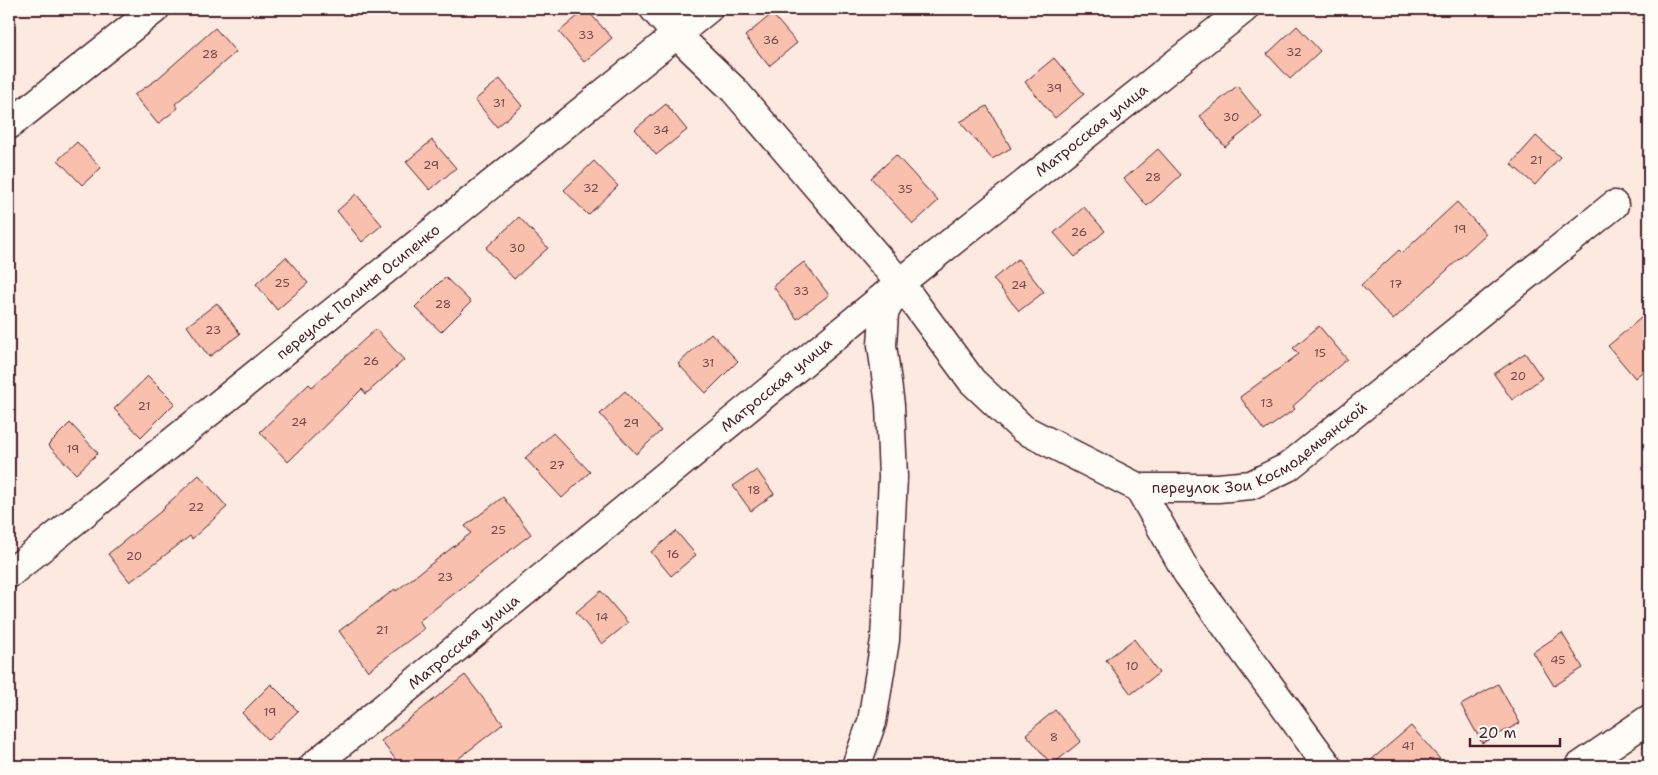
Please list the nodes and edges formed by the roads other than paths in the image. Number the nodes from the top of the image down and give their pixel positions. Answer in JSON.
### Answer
{"nodes":[{"id":1,"x":155,"y":9,"type":"edge"},
{"id":2,"x":654,"y":9,"type":"edge"},
{"id":3,"x":708,"y":9,"type":"edge"},
{"id":4,"x":1244,"y":9,"type":"edge"},
{"id":5,"x":677,"y":35,"type":"junction"},
{"id":6,"x":9,"y":125,"type":"edge"},
{"id":7,"x":1614,"y":205,"type":"dead end"},
{"id":8,"x":900,"y":283,"type":"junction"},
{"id":9,"x":1139,"y":488,"type":"junction"},
{"id":10,"x":9,"y":574,"type":"edge"},
{"id":11,"x":1649,"y":718,"type":"edge"},
{"id":12,"x":313,"y":766,"type":"edge"},
{"id":13,"x":856,"y":766,"type":"edge"},
{"id":14,"x":1328,"y":766,"type":"edge"},
{"id":15,"x":1580,"y":766,"type":"edge"}],
"edges":[{"from":1,"to":6,"type":"street"},
{"from":2,"to":5,"type":"street"},
{"from":3,"to":5,"type":"street","name":"переулок Полины Осипенко"},
{"from":4,"to":8,"type":"street","name":"Матросская улица"},
{"from":5,"to":8,"type":"street"},
{"from":5,"to":10,"type":"street","name":"переулок Полины Осипенко"},
{"from":7,"to":9,"type":"street","name":"переулок Зои Космодемьянской"},
{"from":8,"to":9,"type":"street"},
{"from":8,"to":12,"type":"street","name":"Матросская улица"},
{"from":8,"to":13,"type":"street"},
{"from":9,"to":14,"type":"street","name":"переулок Зои Космодемьянской"},
{"from":11,"to":15,"type":"street"}]}
